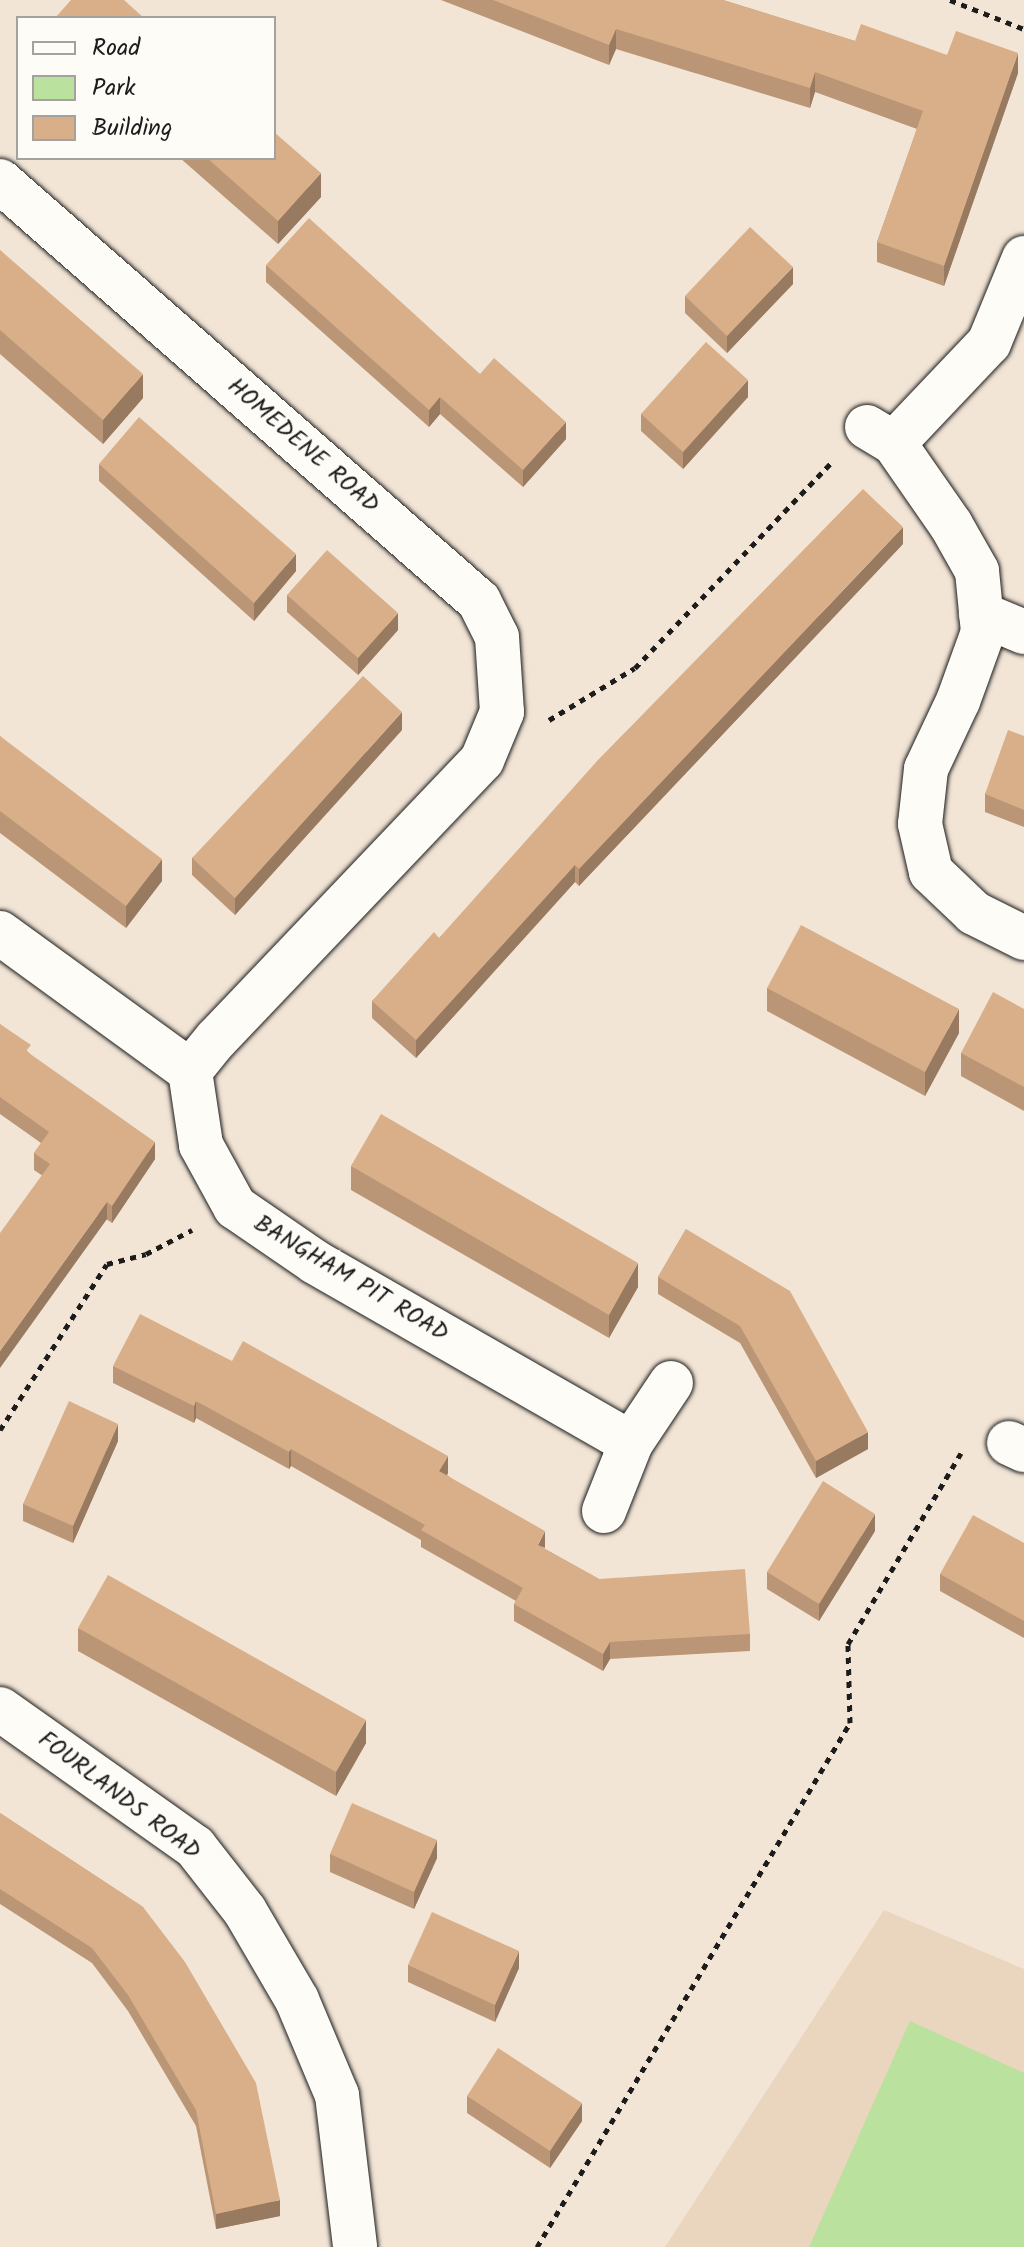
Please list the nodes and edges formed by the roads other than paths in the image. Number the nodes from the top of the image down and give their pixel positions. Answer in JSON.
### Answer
{"nodes":[{"id":1,"x":0,"y":181,"type":"edge"},
{"id":2,"x":1024,"y":258,"type":"edge"},
{"id":3,"x":981,"y":614,"type":"junction"},
{"id":4,"x":1024,"y":632,"type":"edge"},
{"id":5,"x":0,"y":933,"type":"edge"},
{"id":6,"x":1024,"y":938,"type":"edge"},
{"id":7,"x":190,"y":1071,"type":"junction"},
{"id":8,"x":671,"y":1383,"type":"dead end"},
{"id":9,"x":631,"y":1443,"type":"junction"},
{"id":10,"x":604,"y":1511,"type":"dead end"},
{"id":11,"x":0,"y":1709,"type":"edge"},
{"id":12,"x":355,"y":2247,"type":"edge"}],
"edges":[{"from":1,"to":7,"type":"street","name":"HOMEDENE ROAD"},
{"from":2,"to":3,"type":"street"},
{"from":3,"to":4,"type":"street"},
{"from":3,"to":6,"type":"street"},
{"from":5,"to":7,"type":"street"},
{"from":7,"to":9,"type":"street","name":"BANGHAM PIT ROAD"},
{"from":8,"to":9,"type":"street"},
{"from":9,"to":10,"type":"street"},
{"from":11,"to":12,"type":"street","name":"FOURLANDS ROAD"}]}
